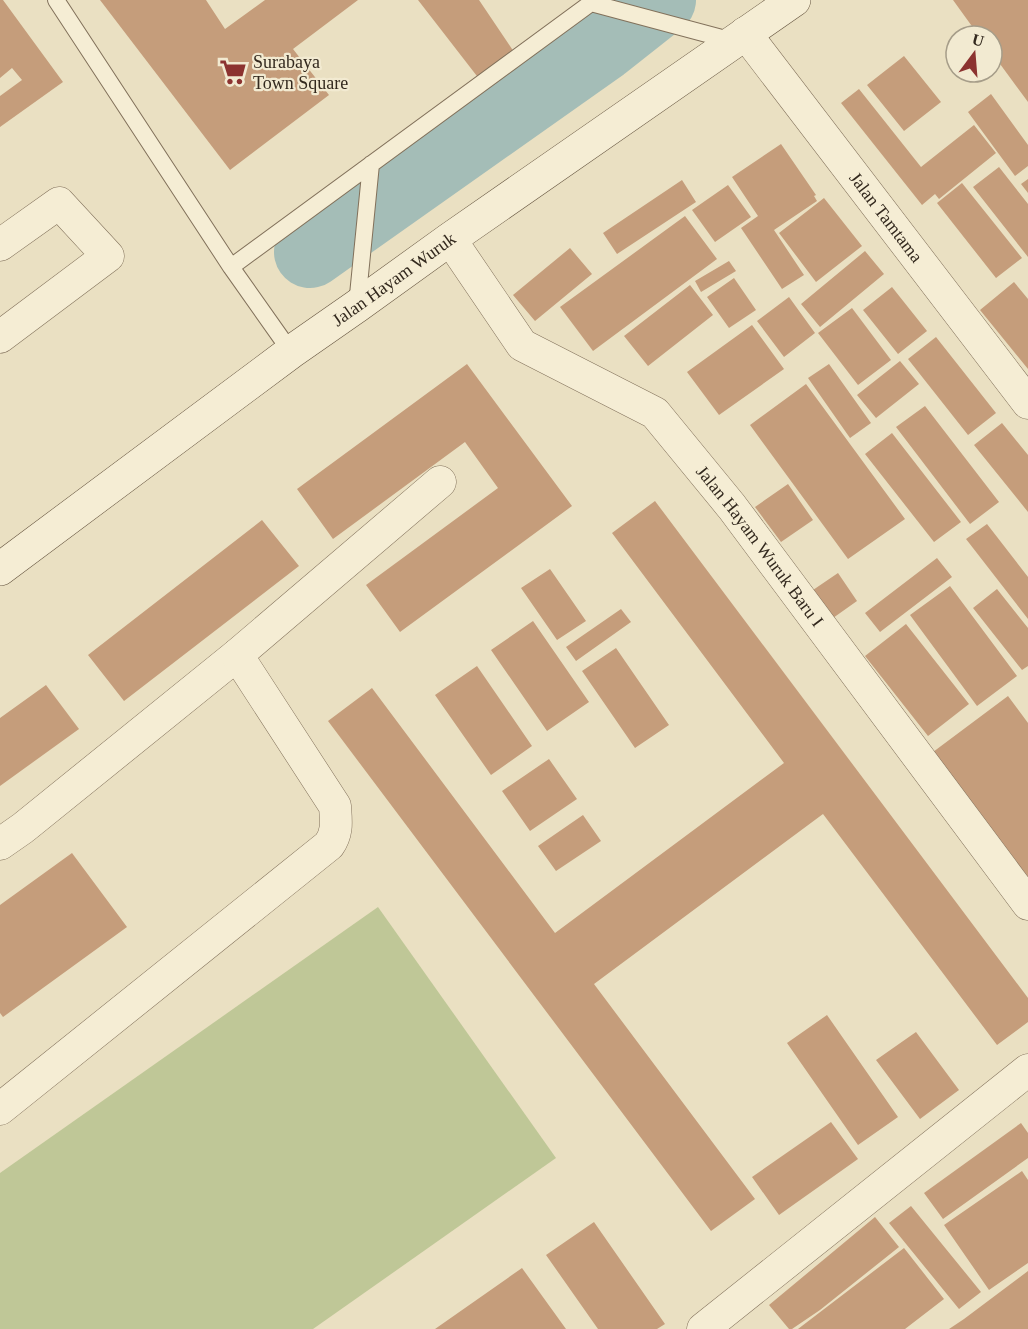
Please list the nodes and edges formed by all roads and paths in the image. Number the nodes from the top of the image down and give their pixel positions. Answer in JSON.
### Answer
{"nodes":[{"id":1,"x":56,"y":0,"type":"edge"},
{"id":2,"x":794,"y":0,"type":"edge"},
{"id":3,"x":593,"y":2,"type":"edge"},
{"id":4,"x":739,"y":37,"type":"junction"},
{"id":5,"x":371,"y":164,"type":"junction"},
{"id":6,"x":450,"y":239,"type":"junction"},
{"id":7,"x":0,"y":245,"type":"edge"},
{"id":8,"x":231,"y":267,"type":"junction"},
{"id":9,"x":357,"y":306,"type":"junction"},
{"id":10,"x":0,"y":337,"type":"edge"},
{"id":11,"x":291,"y":352,"type":"junction"},
{"id":12,"x":1028,"y":403,"type":"edge"},
{"id":13,"x":440,"y":482,"type":"dead end"},
{"id":14,"x":0,"y":569,"type":"edge"},
{"id":15,"x":237,"y":655,"type":"junction"},
{"id":16,"x":0,"y":844,"type":"edge"},
{"id":17,"x":1028,"y":904,"type":"edge"},
{"id":18,"x":1028,"y":1070,"type":"edge"},
{"id":19,"x":0,"y":1109,"type":"edge"},
{"id":20,"x":702,"y":1329,"type":"edge"}],
"edges":[{"from":1,"to":8,"type":"lane"},
{"from":2,"to":4,"type":"street","name":"Jalan Hayam Wuruk"},
{"from":3,"to":4,"type":"lane"},
{"from":3,"to":5,"type":"lane"},
{"from":4,"to":6,"type":"street","name":"Jalan Hayam Wuruk"},
{"from":4,"to":12,"type":"street","name":"Jalan Tamtama"},
{"from":5,"to":8,"type":"lane"},
{"from":5,"to":9,"type":"lane"},
{"from":6,"to":9,"type":"street","name":"Jalan Hayam Wuruk"},
{"from":6,"to":17,"type":"street","name":"Jalan Hayam Wuruk Baru I"},
{"from":7,"to":10,"type":"street"},
{"from":8,"to":11,"type":"lane"},
{"from":9,"to":11,"type":"street","name":"Jalan Hayam Wuruk"},
{"from":11,"to":14,"type":"street","name":"Jalan Hayam Wuruk"},
{"from":13,"to":15,"type":"street"},
{"from":15,"to":16,"type":"street"},
{"from":15,"to":19,"type":"street"},
{"from":18,"to":20,"type":"street"}]}
